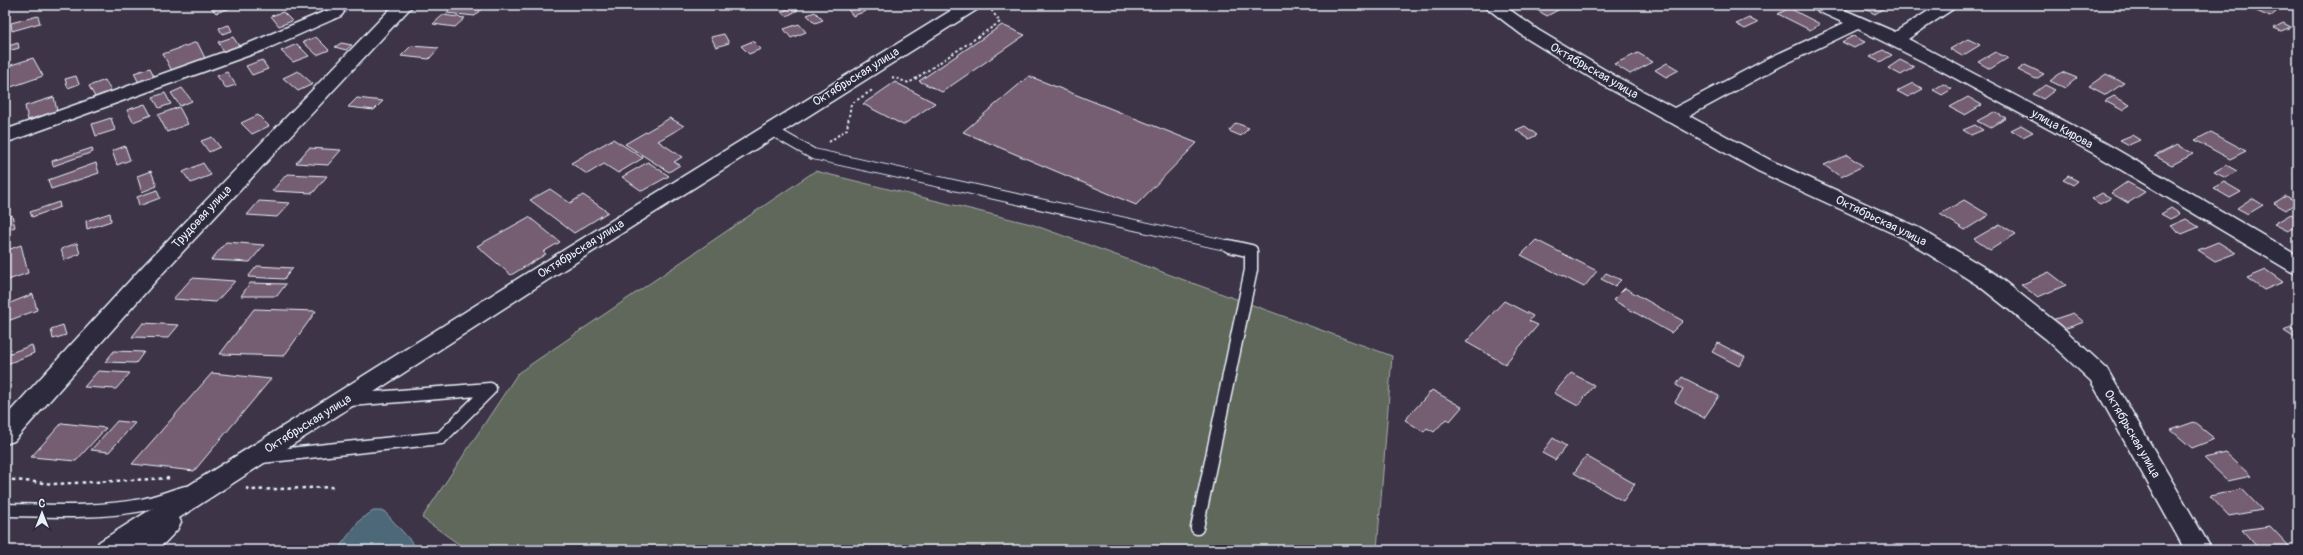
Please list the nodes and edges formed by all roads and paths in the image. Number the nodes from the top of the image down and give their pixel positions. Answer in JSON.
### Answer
{"nodes":[{"id":1,"x":404,"y":5,"type":"edge"},
{"id":2,"x":972,"y":5,"type":"edge"},
{"id":3,"x":994,"y":5,"type":"edge"},
{"id":4,"x":1492,"y":5,"type":"edge"},
{"id":5,"x":1819,"y":5,"type":"edge"},
{"id":6,"x":1950,"y":5,"type":"edge"},
{"id":7,"x":329,"y":9,"type":"edge"},
{"id":8,"x":1857,"y":23,"type":"junction"},
{"id":9,"x":1895,"y":40,"type":"junction"},
{"id":10,"x":887,"y":80,"type":"dead end"},
{"id":11,"x":875,"y":88,"type":"dead end"},
{"id":12,"x":1675,"y":116,"type":"junction"},
{"id":13,"x":772,"y":130,"type":"junction"},
{"id":14,"x":5,"y":137,"type":"edge"},
{"id":15,"x":813,"y":154,"type":"junction"},
{"id":16,"x":2298,"y":266,"type":"edge"},
{"id":17,"x":345,"y":401,"type":"junction"},
{"id":18,"x":5,"y":434,"type":"edge"},
{"id":19,"x":254,"y":458,"type":"junction"},
{"id":20,"x":209,"y":486,"type":"junction"},
{"id":21,"x":334,"y":487,"type":"dead end"},
{"id":22,"x":5,"y":508,"type":"edge"},
{"id":23,"x":1197,"y":528,"type":"dead end"},
{"id":24,"x":108,"y":550,"type":"edge"},
{"id":25,"x":141,"y":550,"type":"edge"},
{"id":26,"x":2199,"y":550,"type":"edge"}],
"edges":[{"from":1,"to":18,"type":"street","name":"Трудовая улица"},
{"from":2,"to":13,"type":"street","name":"Октябрьская улица"},
{"from":3,"to":10,"type":"path"},
{"from":4,"to":12,"type":"street","name":"Октябрьская улица"},
{"from":5,"to":8,"type":"street","name":"улица Кирова"},
{"from":6,"to":9,"type":"street"},
{"from":7,"to":14,"type":"street"},
{"from":8,"to":9,"type":"street","name":"улица Кирова"},
{"from":8,"to":12,"type":"street"},
{"from":9,"to":16,"type":"street","name":"улица Кирова"},
{"from":11,"to":15,"type":"path"},
{"from":12,"to":26,"type":"street","name":"Октябрьская улица"},
{"from":13,"to":15,"type":"lane"},
{"from":13,"to":17,"type":"street","name":"Октябрьская улица"},
{"from":15,"to":23,"type":"lane"},
{"from":17,"to":19,"type":"street","name":"Октябрьская улица"},
{"from":17,"to":19,"type":"lane"},
{"from":19,"to":20,"type":"street","name":"Октябрьская улица"},
{"from":20,"to":21,"type":"path"},
{"from":20,"to":22,"type":"lane"},
{"from":20,"to":24,"type":"street","name":"Октябрьская улица"},
{"from":20,"to":25,"type":"street","name":"Октябрьская улица"}]}
